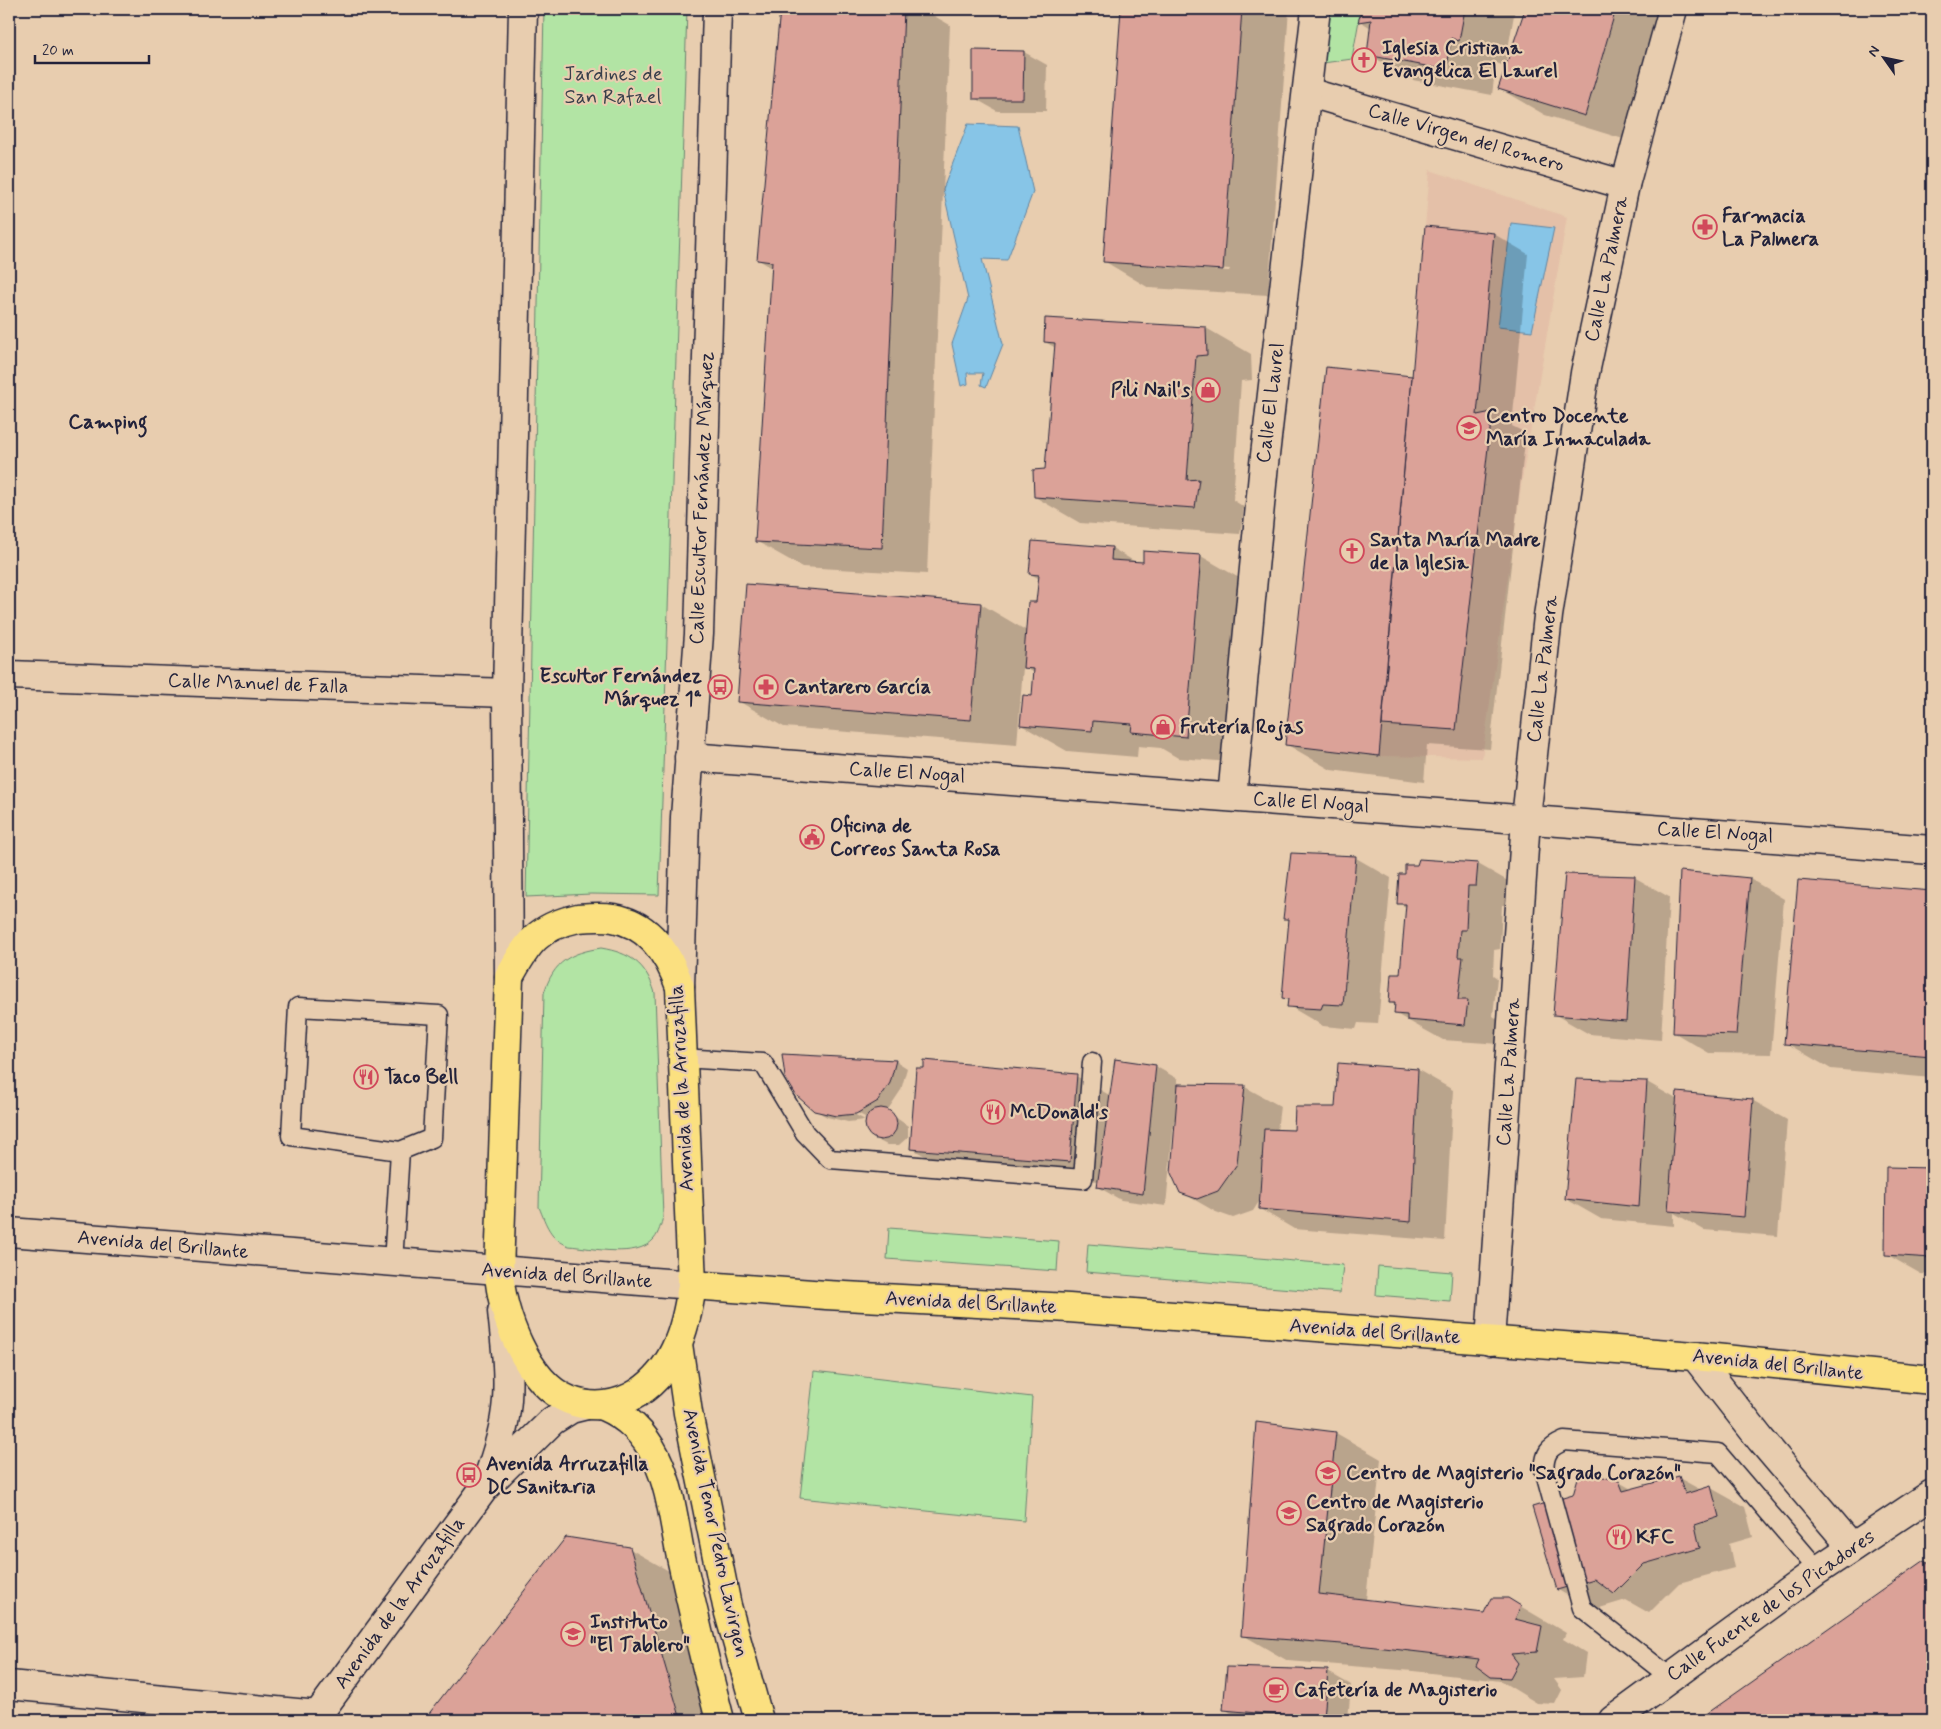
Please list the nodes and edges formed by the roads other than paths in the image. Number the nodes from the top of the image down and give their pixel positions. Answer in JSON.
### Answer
{"nodes":[{"id":1,"x":523,"y":9,"type":"edge"},
{"id":2,"x":717,"y":9,"type":"edge"},
{"id":3,"x":1316,"y":9,"type":"edge"},
{"id":4,"x":1673,"y":9,"type":"edge"},
{"id":5,"x":1308,"y":92,"type":"junction"},
{"id":6,"x":1625,"y":185,"type":"junction"},
{"id":7,"x":9,"y":675,"type":"edge"},
{"id":8,"x":508,"y":693,"type":"junction"},
{"id":9,"x":689,"y":757,"type":"junction"},
{"id":10,"x":1232,"y":797,"type":"junction"},
{"id":11,"x":1526,"y":819,"type":"junction"},
{"id":12,"x":1932,"y":850,"type":"edge"},
{"id":13,"x":509,"y":977,"type":"junction"},
{"id":14,"x":680,"y":987,"type":"junction"},
{"id":15,"x":682,"y":1058,"type":"junction"},
{"id":16,"x":1092,"y":1062,"type":"dead end"},
{"id":17,"x":400,"y":1151,"type":"junction"},
{"id":18,"x":9,"y":1232,"type":"edge"},
{"id":19,"x":393,"y":1263,"type":"junction"},
{"id":20,"x":499,"y":1281,"type":"junction"},
{"id":21,"x":692,"y":1285,"type":"junction"},
{"id":22,"x":1490,"y":1341,"type":"junction"},
{"id":23,"x":678,"y":1344,"type":"junction"},
{"id":24,"x":1695,"y":1356,"type":"junction"},
{"id":25,"x":1932,"y":1380,"type":"edge"},
{"id":26,"x":595,"y":1405,"type":"junction"},
{"id":27,"x":485,"y":1486,"type":"junction"},
{"id":28,"x":1932,"y":1494,"type":"edge"},
{"id":29,"x":1852,"y":1548,"type":"junction"},
{"id":30,"x":1818,"y":1570,"type":"junction"},
{"id":31,"x":1670,"y":1677,"type":"junction"},
{"id":32,"x":9,"y":1685,"type":"edge"},
{"id":33,"x":316,"y":1718,"type":"edge"},
{"id":34,"x":720,"y":1720,"type":"edge"},
{"id":35,"x":759,"y":1720,"type":"edge"},
{"id":36,"x":1613,"y":1720,"type":"edge"}],
"edges":[{"from":1,"to":8,"type":"street"},
{"from":2,"to":9,"type":"street","name":"Calle Escultor Fernández Márquez"},
{"from":3,"to":5,"type":"street","name":"Calle El Laurel"},
{"from":4,"to":6,"type":"street","name":"Calle La Palmera"},
{"from":5,"to":6,"type":"street","name":"Calle Virgen del Romero"},
{"from":5,"to":10,"type":"street","name":"Calle El Laurel"},
{"from":6,"to":11,"type":"street","name":"Calle La Palmera"},
{"from":7,"to":8,"type":"street","name":"Calle Manuel de Falla"},
{"from":8,"to":13,"type":"street"},
{"from":9,"to":10,"type":"street","name":"Calle El Nogal"},
{"from":9,"to":14,"type":"street","name":"Calle Escultor Fernández Márquez"},
{"from":10,"to":11,"type":"street","name":"Calle El Nogal"},
{"from":11,"to":12,"type":"street","name":"Calle El Nogal"},
{"from":11,"to":22,"type":"street","name":"Calle La Palmera"},
{"from":13,"to":14,"type":"main road","name":"Avenida de la Arruzafilla"},
{"from":13,"to":20,"type":"main road","name":"Avenida de la Arruzafilla"},
{"from":14,"to":15,"type":"main road","name":"Avenida de la Arruzafilla"},
{"from":15,"to":16,"type":"lane"},
{"from":15,"to":21,"type":"main road","name":"Avenida de la Arruzafilla"},
{"from":17,"to":17,"type":"lane"},
{"from":17,"to":19,"type":"lane"},
{"from":18,"to":19,"type":"street","name":"Avenida del Brillante"},
{"from":19,"to":20,"type":"street","name":"Avenida del Brillante"},
{"from":20,"to":21,"type":"street","name":"Avenida del Brillante"},
{"from":20,"to":26,"type":"main road","name":"Avenida de la Arruzafilla"},
{"from":20,"to":27,"type":"street","name":"Avenida de la Arruzafilla"},
{"from":21,"to":22,"type":"main road","name":"Avenida del Brillante"},
{"from":21,"to":23,"type":"main road","name":"Avenida de la Arruzafilla"},
{"from":22,"to":24,"type":"main road","name":"Avenida del Brillante"},
{"from":23,"to":26,"type":"main road","name":"Avenida de la Arruzafilla"},
{"from":23,"to":35,"type":"main road","name":"Avenida Tenor Pedro Lavirgen"},
{"from":24,"to":25,"type":"main road","name":"Avenida del Brillante"},
{"from":24,"to":29,"type":"street"},
{"from":26,"to":27,"type":"street","name":"Avenida de la Arruzafilla"},
{"from":26,"to":34,"type":"main road","name":"Avenida Tenor Pedro Lavirgen"},
{"from":27,"to":33,"type":"street","name":"Avenida de la Arruzafilla"},
{"from":28,"to":29,"type":"street","name":"Calle Fuente de los Picadores"},
{"from":29,"to":30,"type":"street","name":"Calle Fuente de los Picadores"},
{"from":30,"to":31,"type":"street","name":"Calle Fuente de los Picadores"},
{"from":30,"to":31,"type":"lane"},
{"from":31,"to":36,"type":"street","name":"Calle Fuente de los Picadores"},
{"from":32,"to":33,"type":"street"}]}
